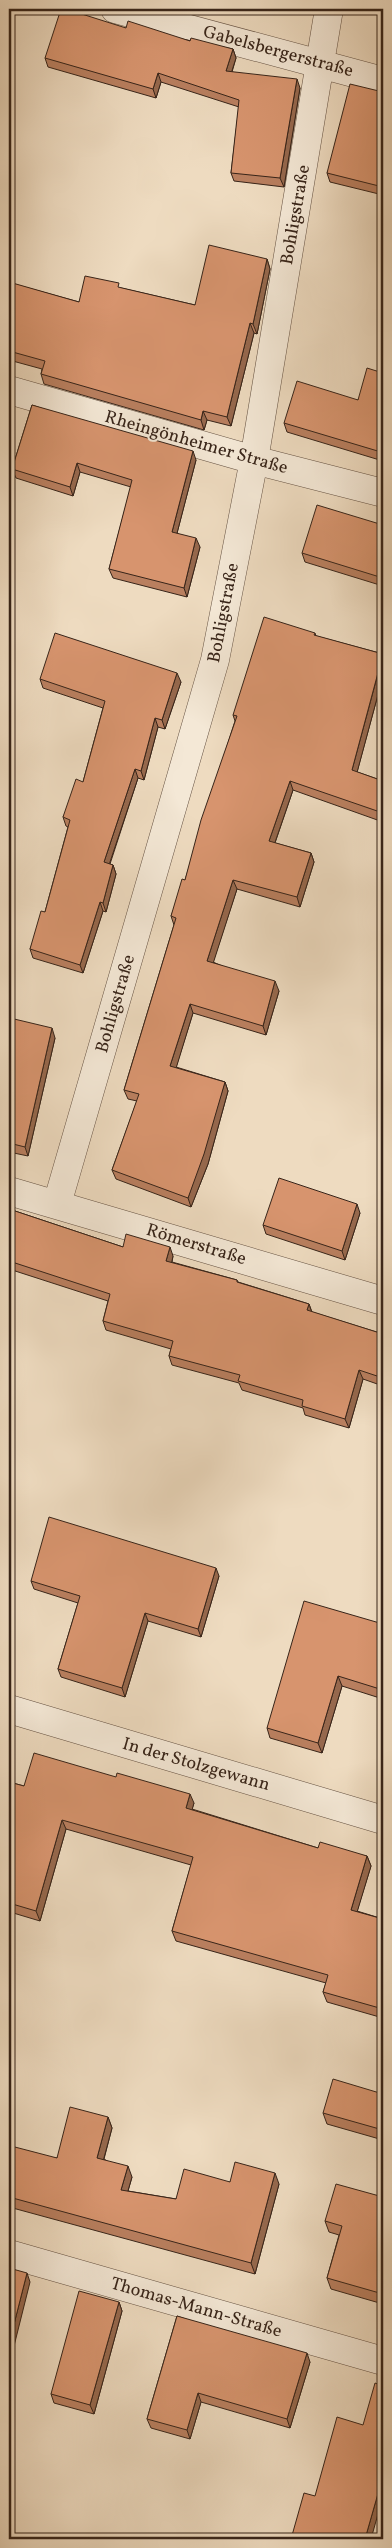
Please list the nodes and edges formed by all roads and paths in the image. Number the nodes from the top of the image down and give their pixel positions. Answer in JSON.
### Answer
{"nodes":[{"id":1,"x":115,"y":9,"type":"edge"},
{"id":2,"x":329,"y":9,"type":"edge"},
{"id":3,"x":322,"y":64,"type":"junction"},
{"id":4,"x":383,"y":81,"type":"edge"},
{"id":5,"x":9,"y":390,"type":"edge"},
{"id":6,"x":254,"y":460,"type":"junction"},
{"id":7,"x":383,"y":493,"type":"edge"},
{"id":8,"x":9,"y":1191,"type":"edge"},
{"id":9,"x":57,"y":1204,"type":"junction"},
{"id":10,"x":383,"y":1301,"type":"edge"},
{"id":11,"x":9,"y":1709,"type":"edge"},
{"id":12,"x":383,"y":1820,"type":"edge"},
{"id":13,"x":9,"y":2254,"type":"edge"},
{"id":14,"x":383,"y":2361,"type":"edge"}],
"edges":[{"from":1,"to":3,"type":"street","name":"Gabelsbergerstraße"},
{"from":2,"to":3,"type":"street","name":"Bohligstraße"},
{"from":3,"to":4,"type":"street","name":"Gabelsbergerstraße"},
{"from":3,"to":6,"type":"street","name":"Bohligstraße"},
{"from":5,"to":6,"type":"street","name":"Rheingönheimer Straße"},
{"from":6,"to":7,"type":"street","name":"Rheingönheimer Straße"},
{"from":6,"to":9,"type":"street","name":"Bohligstraße"},
{"from":8,"to":9,"type":"street","name":"Römerstraße"},
{"from":9,"to":10,"type":"street","name":"Römerstraße"},
{"from":11,"to":12,"type":"street","name":"In der Stolzgewann"},
{"from":13,"to":14,"type":"street","name":"Thomas-Mann-Straße"}]}
